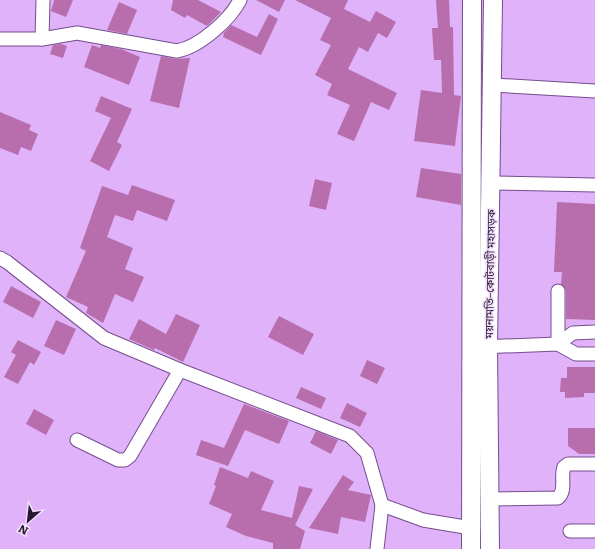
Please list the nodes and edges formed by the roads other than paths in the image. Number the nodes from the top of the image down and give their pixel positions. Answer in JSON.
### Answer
{"nodes":[{"id":1,"x":43,"y":0,"type":"edge"},
{"id":2,"x":240,"y":0,"type":"edge"},
{"id":3,"x":472,"y":0,"type":"edge"},
{"id":4,"x":493,"y":0,"type":"edge"},
{"id":5,"x":0,"y":39,"type":"edge"},
{"id":6,"x":42,"y":39,"type":"junction"},
{"id":7,"x":493,"y":85,"type":"junction"},
{"id":8,"x":595,"y":91,"type":"edge"},
{"id":9,"x":491,"y":183,"type":"junction"},
{"id":10,"x":595,"y":185,"type":"edge"},
{"id":11,"x":0,"y":258,"type":"edge"},
{"id":12,"x":558,"y":291,"type":"dead end"},
{"id":13,"x":595,"y":332,"type":"edge"},
{"id":14,"x":558,"y":344,"type":"junction"},
{"id":15,"x":480,"y":347,"type":"junction"},
{"id":16,"x":595,"y":354,"type":"edge"},
{"id":17,"x":180,"y":370,"type":"junction"},
{"id":18,"x":78,"y":440,"type":"dead end"},
{"id":19,"x":595,"y":464,"type":"edge"},
{"id":20,"x":490,"y":499,"type":"junction"},
{"id":21,"x":382,"y":505,"type":"junction"},
{"id":22,"x":471,"y":528,"type":"junction"},
{"id":23,"x":570,"y":531,"type":"dead end"},
{"id":24,"x":595,"y":532,"type":"edge"},
{"id":25,"x":377,"y":549,"type":"edge"},
{"id":26,"x":471,"y":549,"type":"edge"},
{"id":27,"x":490,"y":549,"type":"edge"}],
"edges":[{"from":1,"to":6,"type":"street"},
{"from":2,"to":6,"type":"street"},
{"from":3,"to":15,"type":"main road","name":"ময়নামতি–কোটবাড়ী মহাসড়ক"},
{"from":4,"to":7,"type":"main road","name":"ময়নামতি–কোটবাড়ী মহাসড়ক"},
{"from":5,"to":6,"type":"street"},
{"from":7,"to":8,"type":"street"},
{"from":7,"to":9,"type":"main road","name":"ময়নামতি–কোটবাড়ী মহাসড়ক"},
{"from":9,"to":10,"type":"street"},
{"from":9,"to":15,"type":"main road","name":"ময়নামতি–কোটবাড়ী মহাসড়ক"},
{"from":11,"to":17,"type":"street"},
{"from":12,"to":14,"type":"street"},
{"from":13,"to":14,"type":"street"},
{"from":14,"to":15,"type":"street"},
{"from":14,"to":16,"type":"street"},
{"from":15,"to":20,"type":"main road","name":"ময়নামতি–কোটবাড়ী মহাসড়ক"},
{"from":15,"to":22,"type":"main road","name":"ময়নামতি–কোটবাড়ী মহাসড়ক"},
{"from":17,"to":18,"type":"street"},
{"from":17,"to":21,"type":"street"},
{"from":19,"to":20,"type":"street"},
{"from":20,"to":27,"type":"main road","name":"ময়নামতি–কোটবাড়ী মহাসড়ক"},
{"from":21,"to":22,"type":"street"},
{"from":21,"to":25,"type":"street"},
{"from":22,"to":26,"type":"main road","name":"ময়নামতি–কোটবাড়ী মহাসড়ক"},
{"from":23,"to":24,"type":"street"}]}
